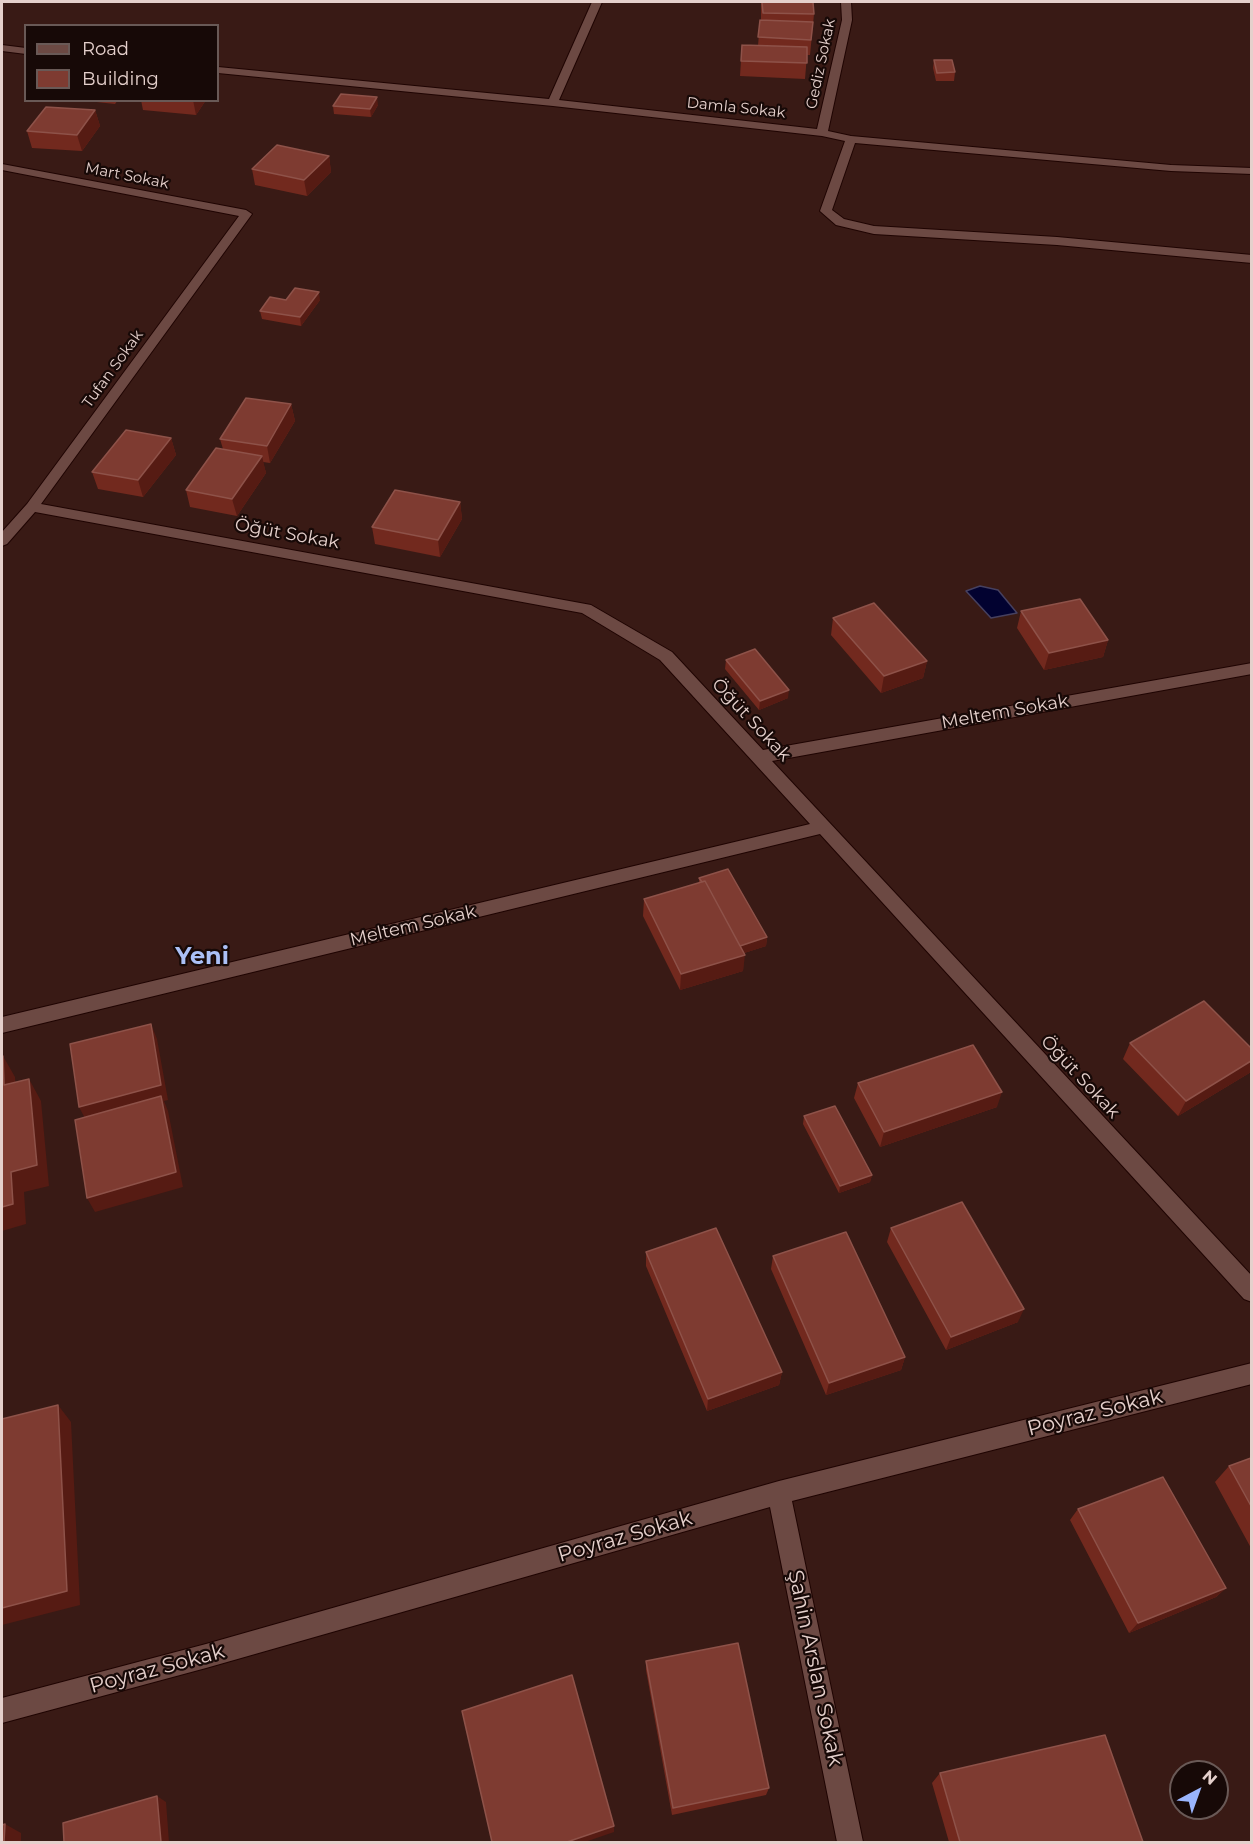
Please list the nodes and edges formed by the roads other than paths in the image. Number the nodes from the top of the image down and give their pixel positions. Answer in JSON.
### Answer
{"nodes":[{"id":1,"x":597,"y":2,"type":"edge"},
{"id":2,"x":846,"y":2,"type":"edge"},
{"id":3,"x":2,"y":48,"type":"edge"},
{"id":4,"x":24,"y":51,"type":"edge"},
{"id":5,"x":219,"y":70,"type":"edge"},
{"id":6,"x":553,"y":103,"type":"junction"},
{"id":7,"x":822,"y":133,"type":"junction"},
{"id":8,"x":852,"y":140,"type":"junction"},
{"id":9,"x":2,"y":167,"type":"edge"},
{"id":10,"x":1251,"y":171,"type":"edge"},
{"id":11,"x":246,"y":214,"type":"joint"},
{"id":12,"x":1251,"y":259,"type":"edge"},
{"id":13,"x":32,"y":507,"type":"junction"},
{"id":14,"x":2,"y":540,"type":"edge"},
{"id":15,"x":1251,"y":668,"type":"edge"},
{"id":16,"x":759,"y":757,"type":"junction"},
{"id":17,"x":824,"y":827,"type":"junction"},
{"id":18,"x":2,"y":1025,"type":"edge"},
{"id":19,"x":1251,"y":1292,"type":"edge"},
{"id":20,"x":1251,"y":1373,"type":"edge"},
{"id":21,"x":779,"y":1493,"type":"junction"},
{"id":22,"x":2,"y":1711,"type":"edge"},
{"id":23,"x":850,"y":1842,"type":"edge"}],
"edges":[{"from":1,"to":6,"type":"street"},
{"from":2,"to":7,"type":"street","name":"Gediz Sokak"},
{"from":3,"to":4,"type":"street"},
{"from":5,"to":6,"type":"street","name":"Damla Sokak"},
{"from":6,"to":7,"type":"street","name":"Damla Sokak"},
{"from":7,"to":8,"type":"street","name":"Damla Sokak"},
{"from":8,"to":10,"type":"street","name":"Damla Sokak"},
{"from":8,"to":12,"type":"street"},
{"from":9,"to":11,"type":"street","name":"Mart Sokak"},
{"from":11,"to":13,"type":"street","name":"Tufan Sokak"},
{"from":13,"to":14,"type":"street","name":"Tufan Sokak"},
{"from":13,"to":16,"type":"street","name":"Öğüt Sokak"},
{"from":15,"to":16,"type":"street","name":"Meltem Sokak"},
{"from":16,"to":17,"type":"street","name":"Öğüt Sokak"},
{"from":17,"to":18,"type":"street","name":"Meltem Sokak"},
{"from":17,"to":19,"type":"street","name":"Öğüt Sokak"},
{"from":20,"to":21,"type":"street","name":"Poyraz Sokak"},
{"from":21,"to":22,"type":"street","name":"Poyraz Sokak"},
{"from":21,"to":23,"type":"street","name":"Şahin Arslan Sokak"}]}
